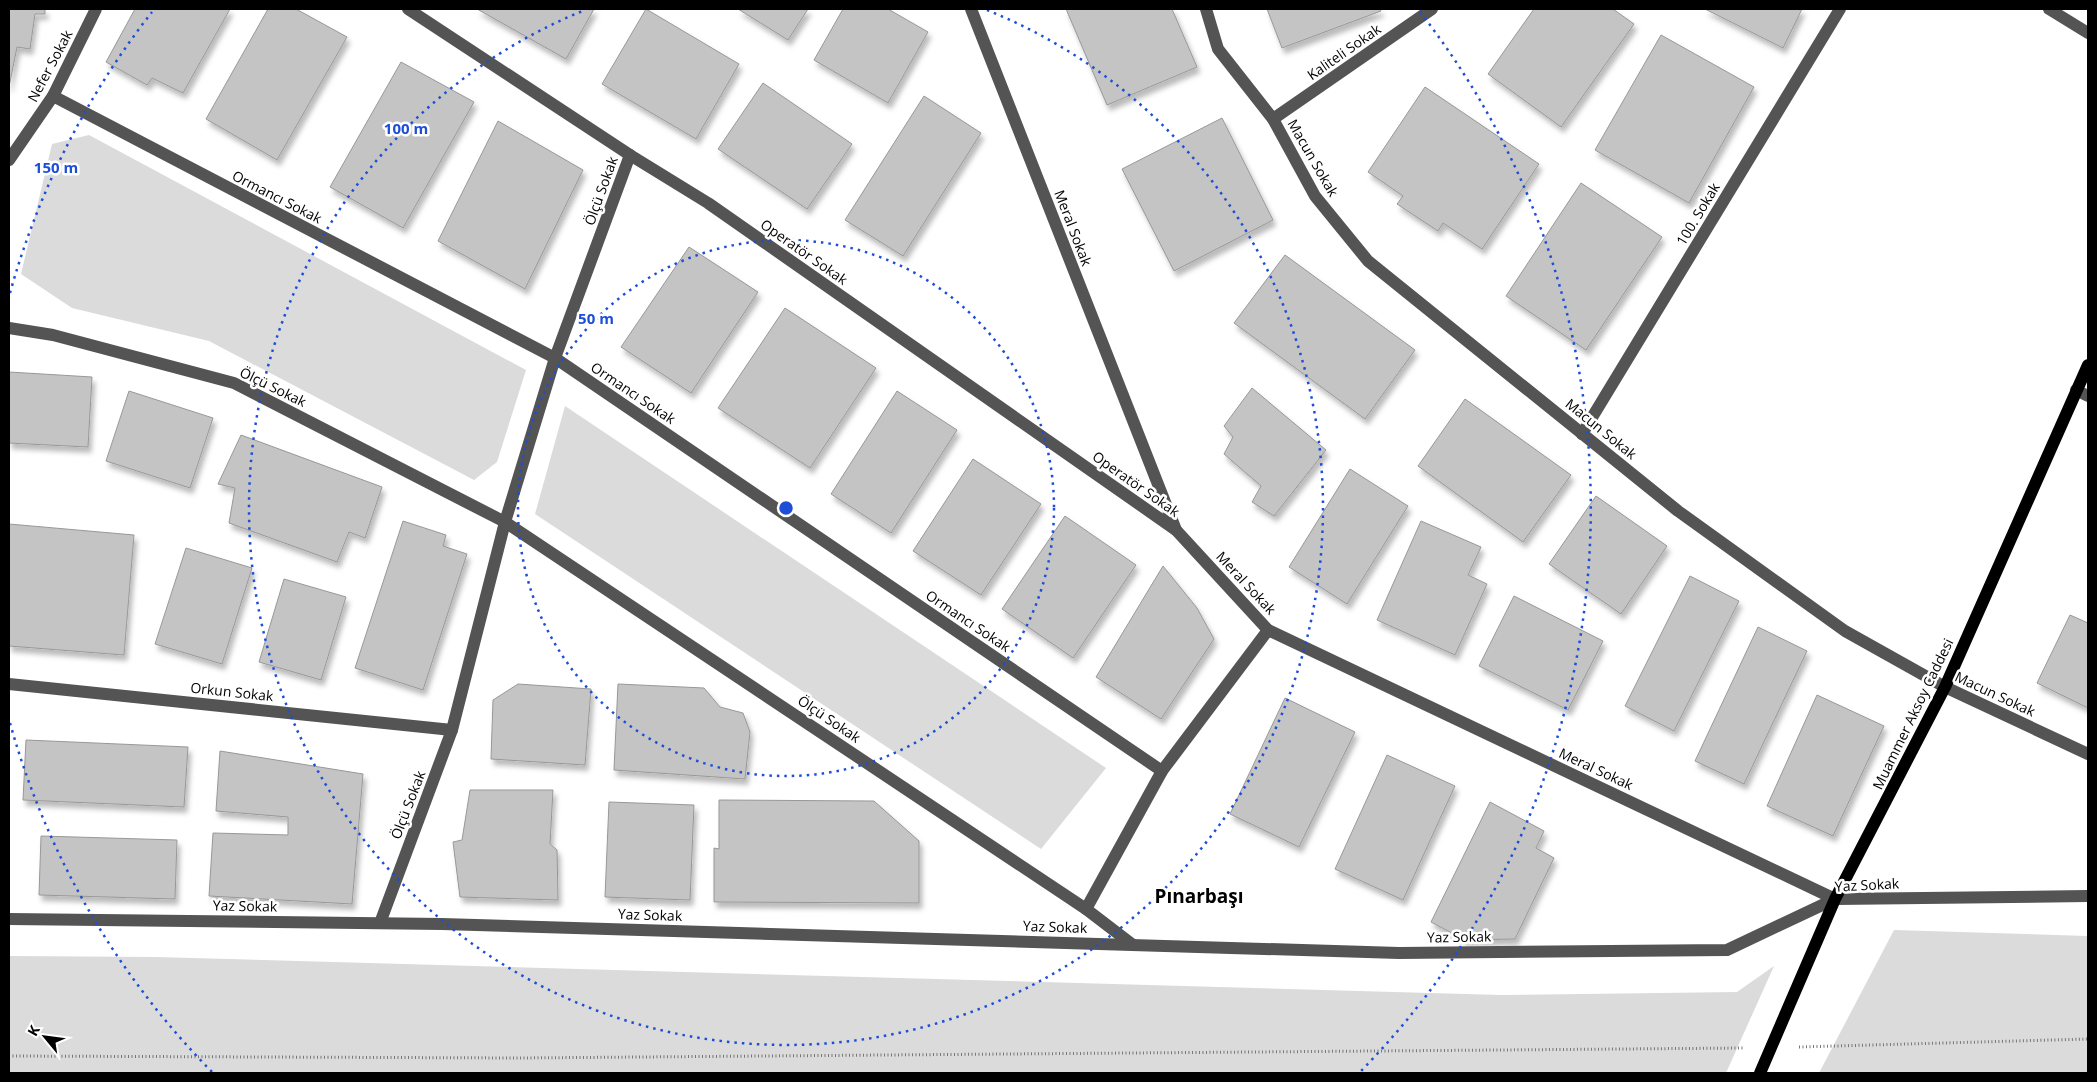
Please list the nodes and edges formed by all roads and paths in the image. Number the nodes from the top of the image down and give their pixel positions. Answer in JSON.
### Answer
{"nodes":[{"id":1,"x":96,"y":9,"type":"edge"},
{"id":2,"x":408,"y":9,"type":"edge"},
{"id":3,"x":971,"y":9,"type":"edge"},
{"id":4,"x":1206,"y":9,"type":"edge"},
{"id":5,"x":1432,"y":9,"type":"edge"},
{"id":6,"x":1840,"y":9,"type":"edge"},
{"id":7,"x":2049,"y":9,"type":"edge"},
{"id":8,"x":2088,"y":33,"type":"edge"},
{"id":9,"x":54,"y":96,"type":"junction"},
{"id":10,"x":1273,"y":119,"type":"junction"},
{"id":11,"x":630,"y":155,"type":"junction"},
{"id":12,"x":9,"y":160,"type":"edge"},
{"id":13,"x":9,"y":328,"type":"edge"},
{"id":14,"x":555,"y":358,"type":"junction"},
{"id":15,"x":2088,"y":365,"type":"edge"},
{"id":16,"x":2076,"y":390,"type":"junction"},
{"id":17,"x":2088,"y":396,"type":"edge"},
{"id":18,"x":1582,"y":434,"type":"junction"},
{"id":19,"x":506,"y":522,"type":"junction"},
{"id":20,"x":1176,"y":530,"type":"junction"},
{"id":21,"x":1268,"y":630,"type":"junction"},
{"id":22,"x":9,"y":684,"type":"edge"},
{"id":23,"x":1945,"y":687,"type":"junction"},
{"id":24,"x":452,"y":730,"type":"junction"},
{"id":25,"x":2088,"y":754,"type":"edge"},
{"id":26,"x":1162,"y":772,"type":"junction"},
{"id":27,"x":2088,"y":896,"type":"edge"},
{"id":28,"x":1835,"y":899,"type":"junction"},
{"id":29,"x":1086,"y":910,"type":"junction"},
{"id":30,"x":9,"y":919,"type":"edge"},
{"id":31,"x":380,"y":923,"type":"junction"},
{"id":32,"x":1133,"y":945,"type":"junction"},
{"id":33,"x":2088,"y":1039,"type":"edge"},
{"id":34,"x":1771,"y":1047,"type":"junction"},
{"id":35,"x":9,"y":1056,"type":"edge"},
{"id":36,"x":1760,"y":1073,"type":"edge"}],
"edges":[{"from":1,"to":9,"type":"street","name":"Nefer Sokak"},
{"from":2,"to":11,"type":"street","name":"Operatör Sokak"},
{"from":3,"to":20,"type":"street","name":"Meral Sokak"},
{"from":4,"to":10,"type":"street","name":"Macun Sokak"},
{"from":5,"to":10,"type":"street","name":"Kaliteli Sokak"},
{"from":6,"to":18,"type":"street","name":"100. Sokak"},
{"from":7,"to":8,"type":"street"},
{"from":9,"to":12,"type":"street","name":"Nefer Sokak"},
{"from":9,"to":14,"type":"street","name":"Ormancı Sokak"},
{"from":10,"to":18,"type":"street","name":"Macun Sokak"},
{"from":11,"to":14,"type":"street","name":"Ölçü Sokak"},
{"from":11,"to":20,"type":"street","name":"Operatör Sokak"},
{"from":13,"to":19,"type":"street","name":"Ölçü Sokak"},
{"from":14,"to":19,"type":"street","name":"Ölçü Sokak"},
{"from":14,"to":26,"type":"street","name":"Ormancı Sokak"},
{"from":15,"to":16,"type":"main road","name":"Muammer Aksoy Caddesi"},
{"from":16,"to":17,"type":"street"},
{"from":16,"to":23,"type":"main road","name":"Muammer Aksoy Caddesi"},
{"from":18,"to":23,"type":"street","name":"Macun Sokak"},
{"from":19,"to":24,"type":"street","name":"Ölçü Sokak"},
{"from":19,"to":29,"type":"street","name":"Ölçü Sokak"},
{"from":20,"to":21,"type":"street","name":"Meral Sokak"},
{"from":21,"to":26,"type":"street"},
{"from":21,"to":28,"type":"street","name":"Meral Sokak"},
{"from":22,"to":24,"type":"street","name":"Orkun Sokak"},
{"from":23,"to":25,"type":"street","name":"Macun Sokak"},
{"from":23,"to":28,"type":"main road","name":"Muammer Aksoy Caddesi"},
{"from":24,"to":31,"type":"street","name":"Ölçü Sokak"},
{"from":26,"to":29,"type":"street"},
{"from":27,"to":28,"type":"street","name":"Yaz Sokak"},
{"from":28,"to":32,"type":"street","name":"Yaz Sokak"},
{"from":28,"to":34,"type":"main road","name":"Muammer Aksoy Caddesi"},
{"from":29,"to":32,"type":"street","name":"Ölçü Sokak"},
{"from":30,"to":31,"type":"street","name":"Yaz Sokak"},
{"from":31,"to":32,"type":"street","name":"Yaz Sokak"},
{"from":33,"to":34,"type":"path"},
{"from":34,"to":35,"type":"path"},
{"from":34,"to":36,"type":"main road","name":"Muammer Aksoy Caddesi"}]}
